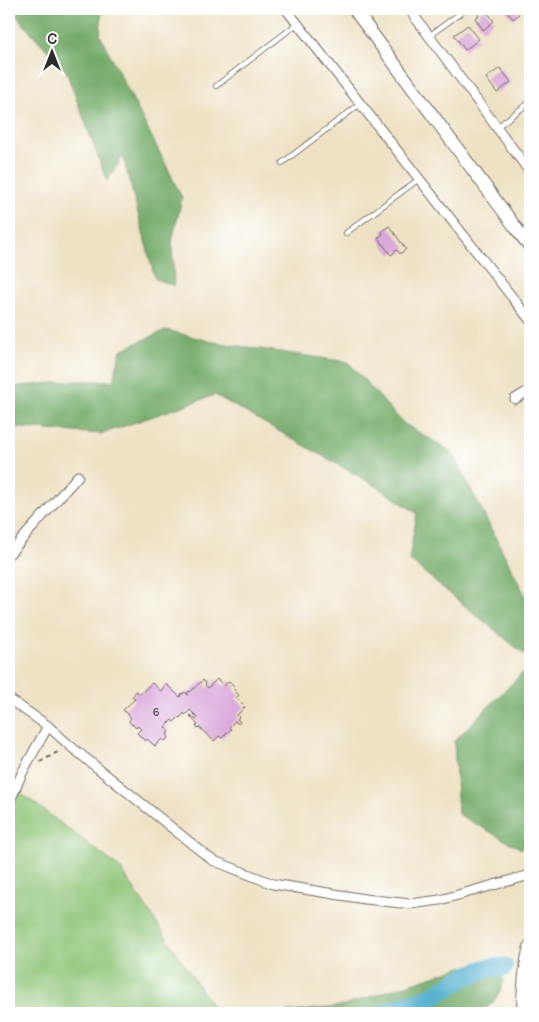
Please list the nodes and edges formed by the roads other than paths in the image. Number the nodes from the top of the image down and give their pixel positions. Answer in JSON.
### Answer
{"nodes":[{"id":1,"x":286,"y":9,"type":"edge"},
{"id":2,"x":354,"y":9,"type":"edge"},
{"id":3,"x":409,"y":9,"type":"edge"},
{"id":4,"x":466,"y":9,"type":"edge"},
{"id":5,"x":297,"y":24,"type":"junction"},
{"id":6,"x":429,"y":36,"type":"junction"},
{"id":7,"x":216,"y":86,"type":"dead end"},
{"id":8,"x":530,"y":102,"type":"edge"},
{"id":9,"x":360,"y":104,"type":"junction"},
{"id":10,"x":496,"y":127,"type":"junction"},
{"id":11,"x":282,"y":164,"type":"dead end"},
{"id":12,"x":530,"y":172,"type":"edge"},
{"id":13,"x":419,"y":179,"type":"junction"},
{"id":14,"x":346,"y":233,"type":"dead end"},
{"id":15,"x":530,"y":247,"type":"edge"},
{"id":16,"x":530,"y":320,"type":"edge"},
{"id":17,"x":530,"y":390,"type":"edge"},
{"id":18,"x":516,"y":399,"type":"dead end"},
{"id":19,"x":78,"y":476,"type":"dead end"},
{"id":20,"x":9,"y":554,"type":"edge"},
{"id":21,"x":9,"y":699,"type":"edge"},
{"id":22,"x":48,"y":726,"type":"junction"},
{"id":23,"x":9,"y":803,"type":"edge"},
{"id":24,"x":530,"y":875,"type":"edge"},
{"id":25,"x":530,"y":946,"type":"edge"},
{"id":26,"x":523,"y":1013,"type":"edge"}],
"edges":[{"from":1,"to":5,"type":"street"},
{"from":2,"to":15,"type":"street"},
{"from":3,"to":6,"type":"street"},
{"from":4,"to":6,"type":"lane"},
{"from":5,"to":7,"type":"lane"},
{"from":5,"to":9,"type":"street"},
{"from":6,"to":10,"type":"street"},
{"from":8,"to":10,"type":"lane"},
{"from":9,"to":11,"type":"lane"},
{"from":9,"to":13,"type":"street"},
{"from":10,"to":12,"type":"street"},
{"from":13,"to":14,"type":"lane"},
{"from":13,"to":16,"type":"street"},
{"from":17,"to":18,"type":"street"},
{"from":19,"to":20,"type":"street"},
{"from":21,"to":22,"type":"street"},
{"from":22,"to":23,"type":"street"},
{"from":22,"to":24,"type":"street"},
{"from":25,"to":26,"type":"street"}]}
